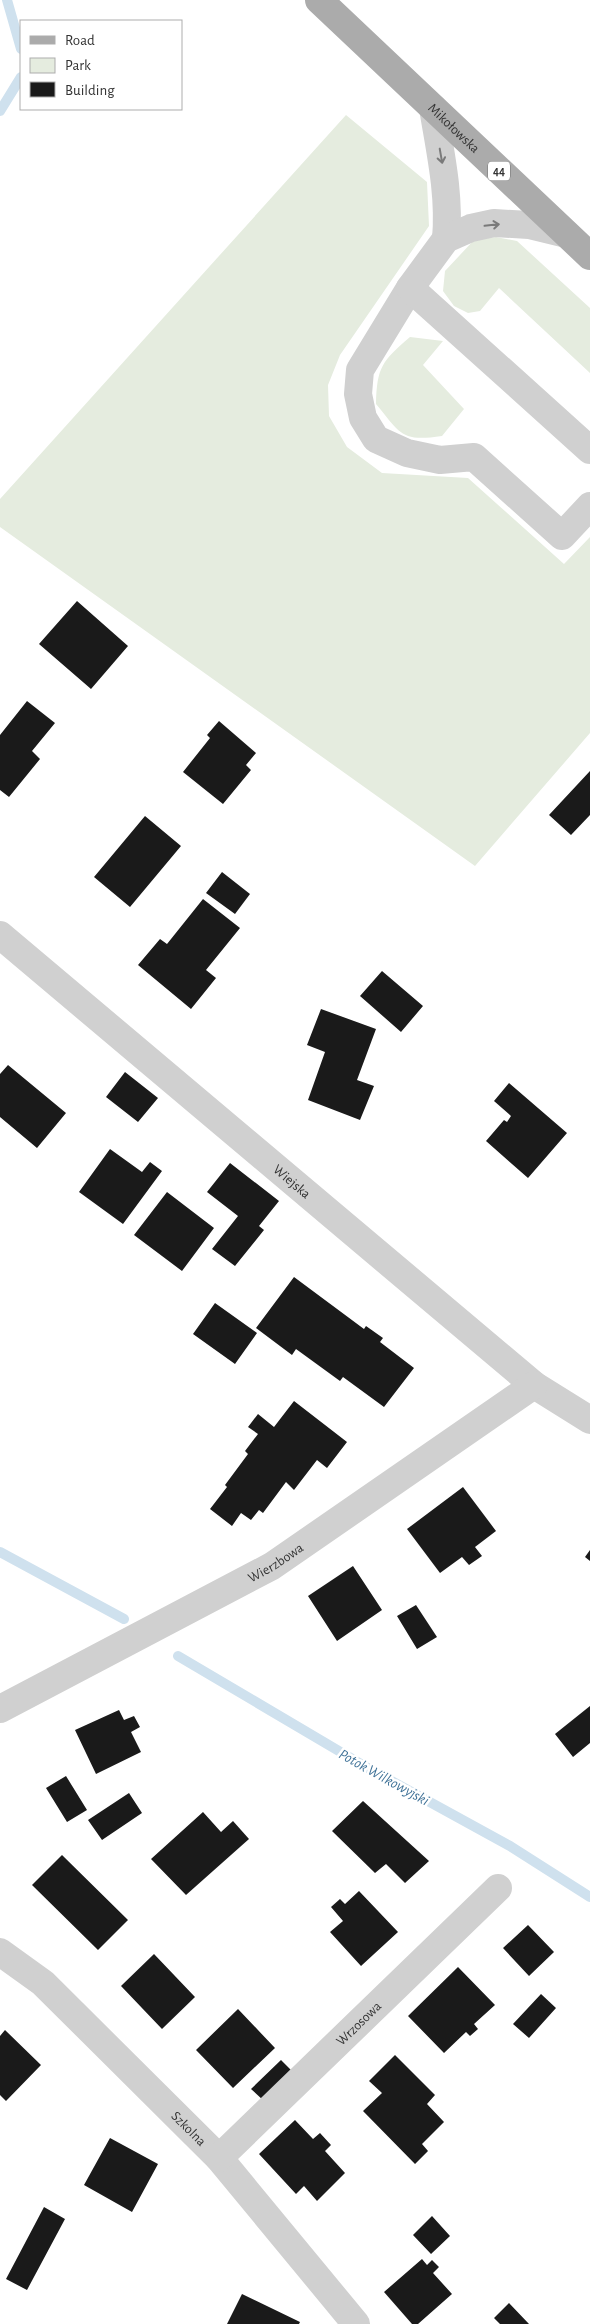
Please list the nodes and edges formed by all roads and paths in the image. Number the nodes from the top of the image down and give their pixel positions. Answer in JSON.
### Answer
{"nodes":[{"id":1,"x":319,"y":0,"type":"edge"},
{"id":2,"x":433,"y":108,"type":"junction"},
{"id":3,"x":566,"y":234,"type":"junction"},
{"id":4,"x":446,"y":239,"type":"junction"},
{"id":5,"x":590,"y":256,"type":"edge"},
{"id":6,"x":410,"y":288,"type":"junction"},
{"id":7,"x":590,"y":450,"type":"edge"},
{"id":8,"x":590,"y":506,"type":"edge"},
{"id":9,"x":0,"y":935,"type":"edge"},
{"id":10,"x":534,"y":1386,"type":"junction"},
{"id":11,"x":590,"y":1420,"type":"edge"},
{"id":12,"x":0,"y":1709,"type":"edge"},
{"id":13,"x":498,"y":1888,"type":"dead end"},
{"id":14,"x":0,"y":1952,"type":"edge"},
{"id":15,"x":219,"y":2158,"type":"junction"},
{"id":16,"x":356,"y":2324,"type":"edge"}],
"edges":[{"from":1,"to":2,"type":"main road","name":"Mikołowska","number":"44"},
{"from":2,"to":3,"type":"main road","name":"Mikołowska","number":"44"},
{"from":2,"to":4,"type":"street","one_way":true},
{"from":4,"to":3,"type":"street","one_way":true},
{"from":3,"to":5,"type":"main road","name":"Mikołowska","number":"44"},
{"from":4,"to":6,"type":"street"},
{"from":6,"to":7,"type":"street"},
{"from":6,"to":8,"type":"street"},
{"from":9,"to":10,"type":"street","name":"Wiejska"},
{"from":10,"to":11,"type":"street","name":"Wiejska"},
{"from":10,"to":12,"type":"street","name":"Wierzbowa"},
{"from":13,"to":15,"type":"street","name":"Wrzosowa"},
{"from":14,"to":15,"type":"street","name":"Szkolna"},
{"from":15,"to":16,"type":"street","name":"Szkolna"}]}
